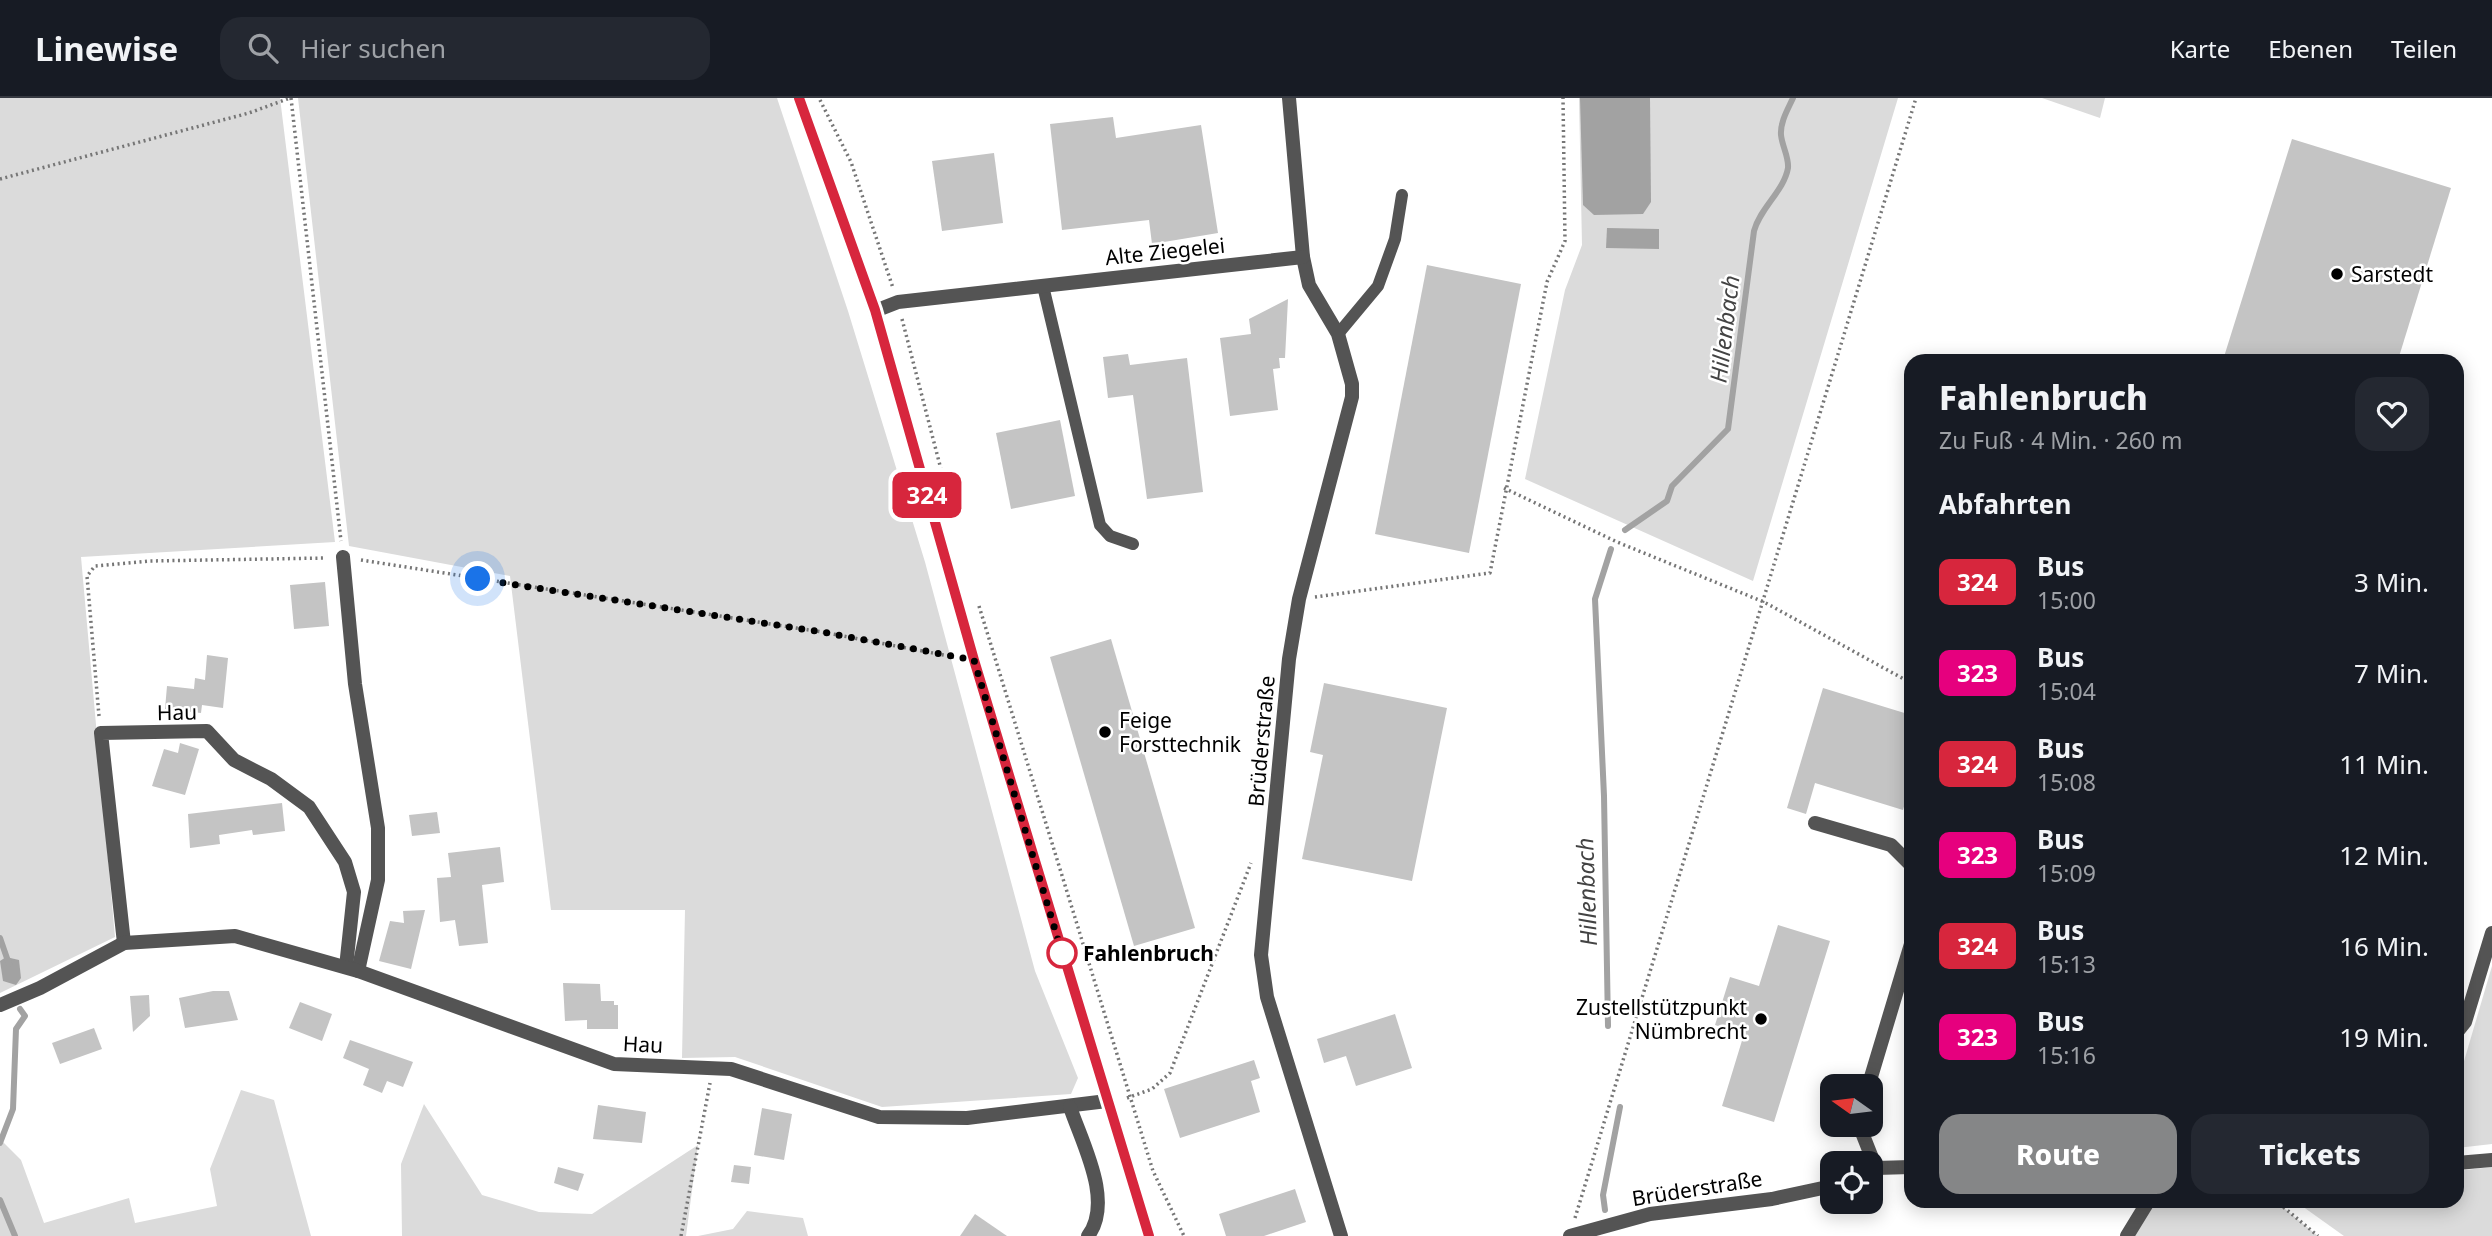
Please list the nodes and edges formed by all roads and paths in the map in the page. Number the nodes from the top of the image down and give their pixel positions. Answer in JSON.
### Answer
{"nodes":[{"id":1,"x":291,"y":98,"type":"edge"},
{"id":2,"x":799,"y":98,"type":"edge"},
{"id":3,"x":819,"y":98,"type":"edge"},
{"id":4,"x":1289,"y":98,"type":"edge"},
{"id":5,"x":1563,"y":98,"type":"edge"},
{"id":6,"x":1916,"y":98,"type":"edge"},
{"id":7,"x":0,"y":179,"type":"edge"},
{"id":8,"x":1402,"y":195,"type":"dead end"},
{"id":9,"x":1303,"y":257,"type":"junction"},
{"id":10,"x":1043,"y":286,"type":"junction"},
{"id":11,"x":898,"y":302,"type":"junction"},
{"id":12,"x":875,"y":310,"type":"junction"},
{"id":13,"x":1338,"y":334,"type":"junction"},
{"id":14,"x":945,"y":488,"type":"dead end"},
{"id":15,"x":1504,"y":488,"type":"junction"},
{"id":16,"x":1133,"y":544,"type":"dead end"},
{"id":17,"x":343,"y":557,"type":"junction"},
{"id":18,"x":1299,"y":599,"type":"junction"},
{"id":19,"x":1764,"y":602,"type":"junction"},
{"id":20,"x":979,"y":605,"type":"dead end"},
{"id":21,"x":974,"y":660,"type":"junction"},
{"id":22,"x":1904,"y":679,"type":"edge"},
{"id":23,"x":101,"y":733,"type":"junction"},
{"id":24,"x":1815,"y":823,"type":"dead end"},
{"id":25,"x":1274,"y":830,"type":"junction"},
{"id":26,"x":1904,"y":858,"type":"edge"},
{"id":27,"x":2492,"y":933,"type":"edge"},
{"id":28,"x":124,"y":943,"type":"junction"},
{"id":29,"x":1904,"y":967,"type":"edge"},
{"id":30,"x":352,"y":969,"type":"junction"},
{"id":31,"x":0,"y":1005,"type":"edge"},
{"id":32,"x":2464,"y":1023,"type":"edge"},
{"id":33,"x":713,"y":1068,"type":"junction"},
{"id":34,"x":1872,"y":1074,"type":"edge"},
{"id":35,"x":1129,"y":1098,"type":"junction"},
{"id":36,"x":1107,"y":1101,"type":"junction"},
{"id":37,"x":1070,"y":1107,"type":"junction"},
{"id":38,"x":2492,"y":1160,"type":"edge"},
{"id":39,"x":2464,"y":1162,"type":"edge"},
{"id":40,"x":1904,"y":1167,"type":"edge"},
{"id":41,"x":1883,"y":1168,"type":"edge"},
{"id":42,"x":1820,"y":1189,"type":"edge"},
{"id":43,"x":2144,"y":1208,"type":"edge"},
{"id":44,"x":2285,"y":1208,"type":"edge"},
{"id":45,"x":681,"y":1236,"type":"edge"},
{"id":46,"x":1088,"y":1236,"type":"edge"},
{"id":47,"x":1149,"y":1236,"type":"edge"},
{"id":48,"x":1184,"y":1236,"type":"edge"},
{"id":49,"x":1341,"y":1236,"type":"edge"},
{"id":50,"x":1570,"y":1236,"type":"edge"},
{"id":51,"x":2127,"y":1236,"type":"edge"},
{"id":52,"x":2318,"y":1236,"type":"edge"}],
"edges":[{"from":1,"to":7,"type":"path"},
{"from":1,"to":17,"type":"path"},
{"from":2,"to":12,"type":"main road"},
{"from":3,"to":11,"type":"path"},
{"from":4,"to":9,"type":"street"},
{"from":5,"to":15,"type":"path"},
{"from":6,"to":19,"type":"path"},
{"from":8,"to":13,"type":"lane"},
{"from":9,"to":10,"type":"street","name":"Alte Ziegelei"},
{"from":9,"to":13,"type":"street","name":"Brüderstraße"},
{"from":10,"to":11,"type":"street","name":"Alte Ziegelei"},
{"from":10,"to":16,"type":"lane"},
{"from":11,"to":12,"type":"street","name":"Alte Ziegelei"},
{"from":11,"to":14,"type":"path"},
{"from":12,"to":21,"type":"main road"},
{"from":13,"to":18,"type":"street","name":"Brüderstraße"},
{"from":15,"to":18,"type":"path"},
{"from":15,"to":19,"type":"path"},
{"from":17,"to":21,"type":"path"},
{"from":17,"to":23,"type":"path"},
{"from":17,"to":30,"type":"street"},
{"from":18,"to":25,"type":"street","name":"Brüderstraße"},
{"from":19,"to":22,"type":"path"},
{"from":19,"to":50,"type":"path"},
{"from":20,"to":35,"type":"path"},
{"from":21,"to":36,"type":"main road"},
{"from":23,"to":28,"type":"street"},
{"from":23,"to":30,"type":"street","name":"Hau"},
{"from":24,"to":26,"type":"street"},
{"from":25,"to":35,"type":"path"},
{"from":25,"to":49,"type":"street","name":"Brüderstraße"},
{"from":27,"to":32,"type":"street"},
{"from":28,"to":30,"type":"street","name":"Hau"},
{"from":28,"to":31,"type":"street","name":"Hau"},
{"from":29,"to":34,"type":"street"},
{"from":30,"to":33,"type":"street","name":"Hau"},
{"from":33,"to":37,"type":"street","name":"Hau"},
{"from":33,"to":45,"type":"path"},
{"from":35,"to":36,"type":"path"},
{"from":35,"to":48,"type":"path"},
{"from":36,"to":37,"type":"street"},
{"from":36,"to":47,"type":"main road"},
{"from":37,"to":46,"type":"street"},
{"from":38,"to":39,"type":"street"},
{"from":40,"to":41,"type":"street"},
{"from":42,"to":50,"type":"street","name":"Brüderstraße"},
{"from":43,"to":51,"type":"street"},
{"from":44,"to":52,"type":"path"}]}
